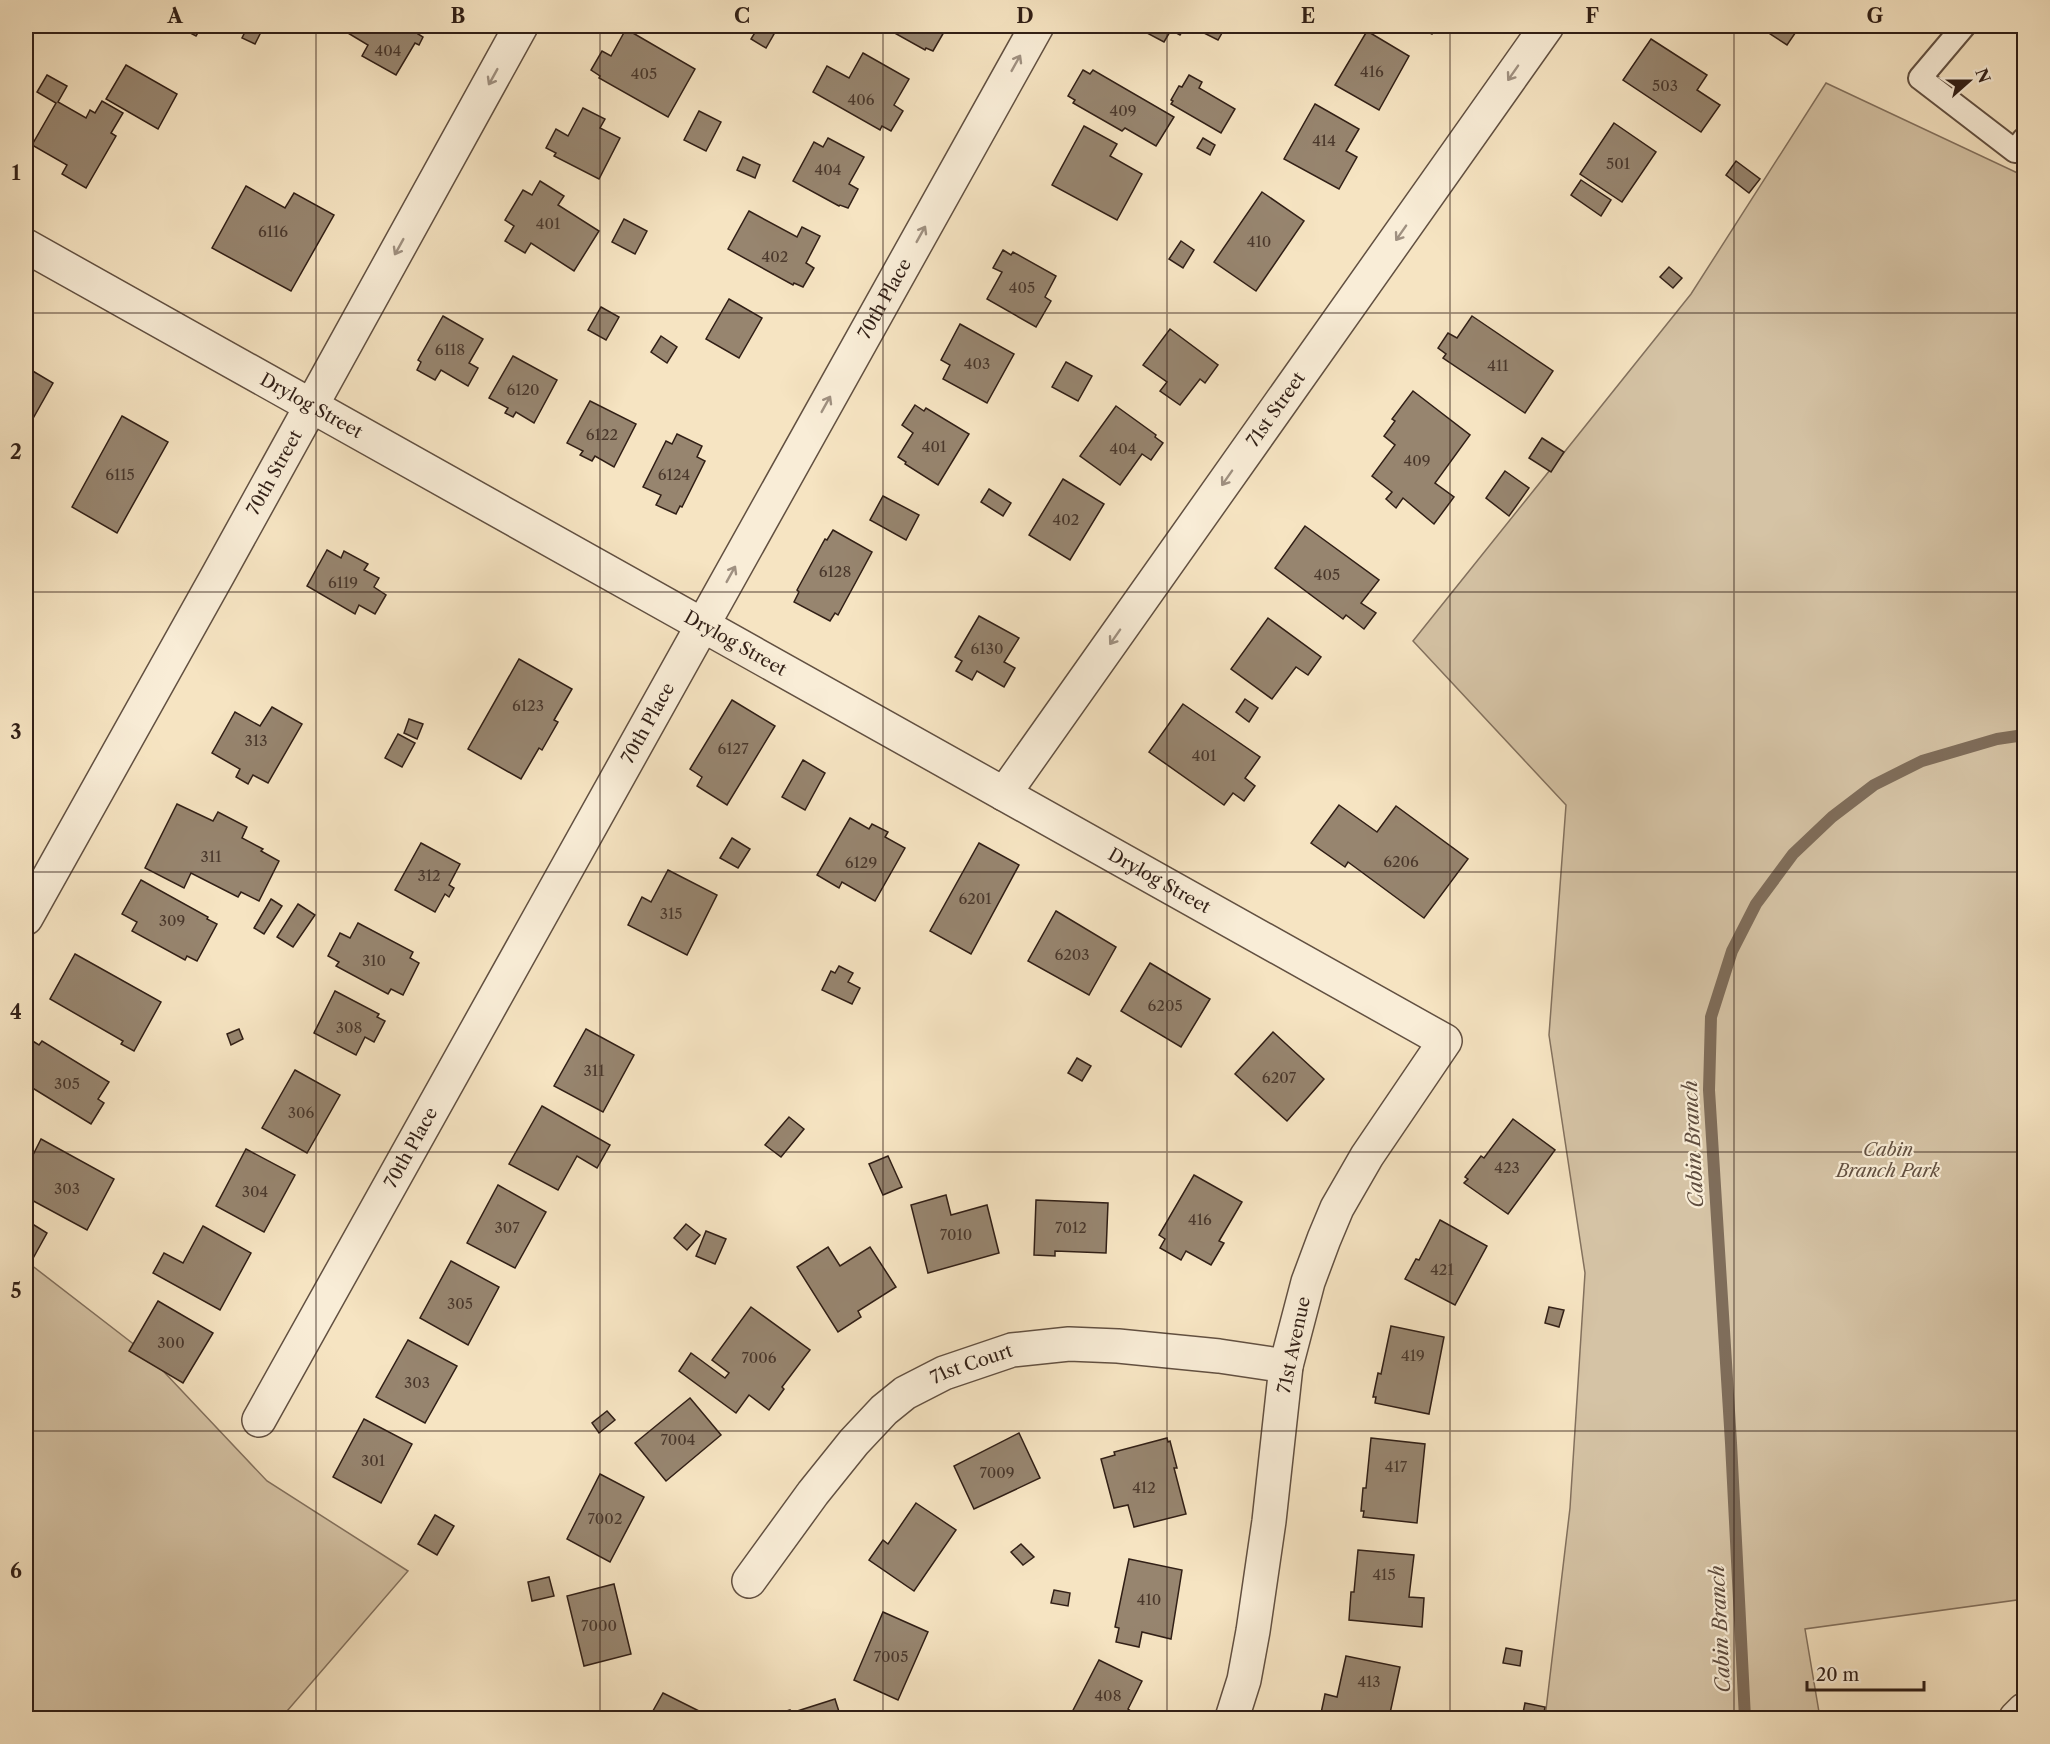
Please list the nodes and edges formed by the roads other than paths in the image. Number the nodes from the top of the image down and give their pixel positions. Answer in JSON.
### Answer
{"nodes":[{"id":1,"x":521,"y":26,"type":"edge"},
{"id":2,"x":1037,"y":26,"type":"edge"},
{"id":3,"x":1547,"y":26,"type":"edge"},
{"id":4,"x":1964,"y":26,"type":"edge"},
{"id":5,"x":2025,"y":139,"type":"edge"},
{"id":6,"x":26,"y":246,"type":"edge"},
{"id":7,"x":311,"y":406,"type":"junction"},
{"id":8,"x":702,"y":625,"type":"junction"},
{"id":9,"x":1004,"y":794,"type":"junction"},
{"id":10,"x":26,"y":918,"type":"edge"},
{"id":11,"x":1445,"y":1041,"type":"joint"},
{"id":12,"x":1286,"y":1366,"type":"junction"},
{"id":13,"x":260,"y":1420,"type":"dead end"},
{"id":14,"x":749,"y":1581,"type":"dead end"},
{"id":15,"x":2025,"y":1710,"type":"edge"},
{"id":16,"x":1232,"y":1719,"type":"edge"},
{"id":17,"x":2016,"y":1719,"type":"edge"}],
"edges":[{"from":1,"to":7,"type":"street","name":"70th Street","one_way":true},
{"from":8,"to":2,"type":"street","name":"70th Place","one_way":true},
{"from":3,"to":9,"type":"street","name":"71st Street","one_way":true},
{"from":4,"to":5,"type":"lane"},
{"from":6,"to":7,"type":"street","name":"Drylog Street"},
{"from":7,"to":8,"type":"street","name":"Drylog Street"},
{"from":7,"to":10,"type":"street","name":"70th Street"},
{"from":8,"to":9,"type":"street","name":"Drylog Street"},
{"from":8,"to":13,"type":"street","name":"70th Place"},
{"from":9,"to":11,"type":"street","name":"Drylog Street"},
{"from":11,"to":12,"type":"street","name":"71st Avenue"},
{"from":12,"to":14,"type":"street","name":"71st Court"},
{"from":12,"to":16,"type":"street","name":"71st Avenue"},
{"from":15,"to":17,"type":"street"}]}
